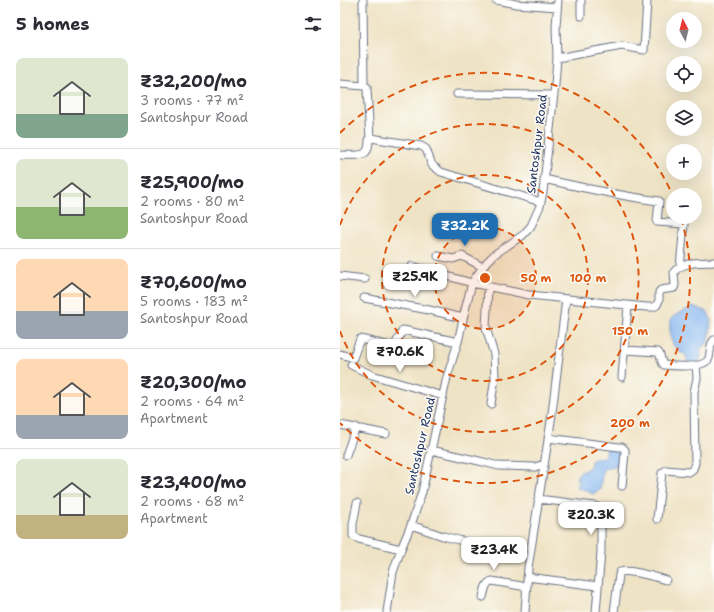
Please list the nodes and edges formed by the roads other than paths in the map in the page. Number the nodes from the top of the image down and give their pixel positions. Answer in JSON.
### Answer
{"nodes":[{"id":1,"x":363,"y":0,"type":"edge"},
{"id":2,"x":496,"y":0,"type":"edge"},
{"id":3,"x":580,"y":0,"type":"edge"},
{"id":4,"x":647,"y":0,"type":"edge"},
{"id":5,"x":558,"y":4,"type":"edge"},
{"id":6,"x":580,"y":16,"type":"dead end"},
{"id":7,"x":557,"y":58,"type":"junction"},
{"id":8,"x":340,"y":84,"type":"edge"},
{"id":9,"x":364,"y":86,"type":"junction"},
{"id":10,"x":456,"y":94,"type":"dead end"},
{"id":11,"x":554,"y":95,"type":"junction"},
{"id":12,"x":370,"y":138,"type":"junction"},
{"id":13,"x":340,"y":155,"type":"edge"},
{"id":14,"x":544,"y":179,"type":"junction"},
{"id":15,"x":541,"y":202,"type":"junction"},
{"id":16,"x":438,"y":256,"type":"dead end"},
{"id":17,"x":714,"y":262,"type":"edge"},
{"id":18,"x":412,"y":266,"type":"dead end"},
{"id":19,"x":680,"y":266,"type":"junction"},
{"id":20,"x":483,"y":267,"type":"junction"},
{"id":21,"x":340,"y":276,"type":"edge"},
{"id":22,"x":365,"y":280,"type":"dead end"},
{"id":23,"x":472,"y":283,"type":"junction"},
{"id":24,"x":488,"y":287,"type":"junction"},
{"id":25,"x":364,"y":298,"type":"dead end"},
{"id":26,"x":566,"y":299,"type":"junction"},
{"id":27,"x":628,"y":306,"type":"junction"},
{"id":28,"x":463,"y":318,"type":"junction"},
{"id":29,"x":714,"y":340,"type":"edge"},
{"id":30,"x":458,"y":342,"type":"junction"},
{"id":31,"x":625,"y":350,"type":"junction"},
{"id":32,"x":340,"y":354,"type":"edge"},
{"id":33,"x":351,"y":365,"type":"dead end"},
{"id":34,"x":696,"y":365,"type":"junction"},
{"id":35,"x":622,"y":377,"type":"dead end"},
{"id":36,"x":443,"y":396,"type":"junction"},
{"id":37,"x":490,"y":404,"type":"dead end"},
{"id":38,"x":340,"y":425,"type":"edge"},
{"id":39,"x":356,"y":427,"type":"junction"},
{"id":40,"x":386,"y":434,"type":"dead end"},
{"id":41,"x":548,"y":438,"type":"junction"},
{"id":42,"x":430,"y":450,"type":"junction"},
{"id":43,"x":346,"y":455,"type":"dead end"},
{"id":44,"x":544,"y":464,"type":"junction"},
{"id":45,"x":622,"y":486,"type":"dead end"},
{"id":46,"x":538,"y":499,"type":"junction"},
{"id":47,"x":357,"y":503,"type":"dead end"},
{"id":48,"x":657,"y":519,"type":"dead end"},
{"id":49,"x":411,"y":524,"type":"junction"},
{"id":50,"x":482,"y":546,"type":"dead end"},
{"id":51,"x":401,"y":549,"type":"junction"},
{"id":52,"x":527,"y":577,"type":"junction"},
{"id":53,"x":666,"y":580,"type":"dead end"},
{"id":54,"x":598,"y":586,"type":"junction"},
{"id":55,"x":527,"y":587,"type":"junction"},
{"id":56,"x":483,"y":597,"type":"dead end"},
{"id":57,"x":387,"y":612,"type":"edge"},
{"id":58,"x":526,"y":612,"type":"edge"},
{"id":59,"x":596,"y":612,"type":"edge"},
{"id":60,"x":614,"y":612,"type":"edge"}],
"edges":[{"from":1,"to":9,"type":"street"},
{"from":2,"to":5,"type":"street"},
{"from":3,"to":6,"type":"street"},
{"from":4,"to":7,"type":"street"},
{"from":5,"to":7,"type":"street","name":"Santoshpur Road"},
{"from":7,"to":11,"type":"street","name":"Santoshpur Road"},
{"from":8,"to":9,"type":"street"},
{"from":9,"to":12,"type":"street"},
{"from":10,"to":11,"type":"street"},
{"from":11,"to":14,"type":"street","name":"Santoshpur Road"},
{"from":12,"to":13,"type":"street"},
{"from":12,"to":15,"type":"street"},
{"from":14,"to":15,"type":"street","name":"Santoshpur Road"},
{"from":14,"to":19,"type":"street"},
{"from":15,"to":20,"type":"street","name":"Santoshpur Road"},
{"from":16,"to":20,"type":"street"},
{"from":17,"to":19,"type":"street"},
{"from":18,"to":23,"type":"street"},
{"from":19,"to":27,"type":"street"},
{"from":20,"to":23,"type":"street","name":"Santoshpur Road"},
{"from":21,"to":22,"type":"street"},
{"from":23,"to":24,"type":"street"},
{"from":23,"to":28,"type":"street","name":"Santoshpur Road"},
{"from":24,"to":26,"type":"street"},
{"from":24,"to":37,"type":"street"},
{"from":25,"to":28,"type":"street"},
{"from":26,"to":27,"type":"street"},
{"from":26,"to":41,"type":"street"},
{"from":27,"to":31,"type":"street"},
{"from":28,"to":30,"type":"street","name":"Santoshpur Road"},
{"from":29,"to":34,"type":"street"},
{"from":30,"to":32,"type":"street"},
{"from":30,"to":36,"type":"street","name":"Santoshpur Road"},
{"from":31,"to":34,"type":"street"},
{"from":31,"to":35,"type":"street"},
{"from":33,"to":36,"type":"street"},
{"from":34,"to":48,"type":"street"},
{"from":36,"to":42,"type":"street","name":"Santoshpur Road"},
{"from":38,"to":39,"type":"street"},
{"from":39,"to":40,"type":"street"},
{"from":39,"to":43,"type":"street"},
{"from":41,"to":44,"type":"street"},
{"from":41,"to":45,"type":"street"},
{"from":42,"to":44,"type":"street"},
{"from":42,"to":49,"type":"street","name":"Santoshpur Road"},
{"from":44,"to":46,"type":"street"},
{"from":46,"to":52,"type":"street"},
{"from":46,"to":54,"type":"street"},
{"from":47,"to":51,"type":"street"},
{"from":49,"to":50,"type":"street"},
{"from":49,"to":51,"type":"street","name":"Santoshpur Road"},
{"from":51,"to":57,"type":"street","name":"Santoshpur Road"},
{"from":52,"to":54,"type":"street"},
{"from":52,"to":55,"type":"street"},
{"from":53,"to":60,"type":"street"},
{"from":54,"to":59,"type":"street"},
{"from":55,"to":56,"type":"street"},
{"from":55,"to":58,"type":"street"}]}
